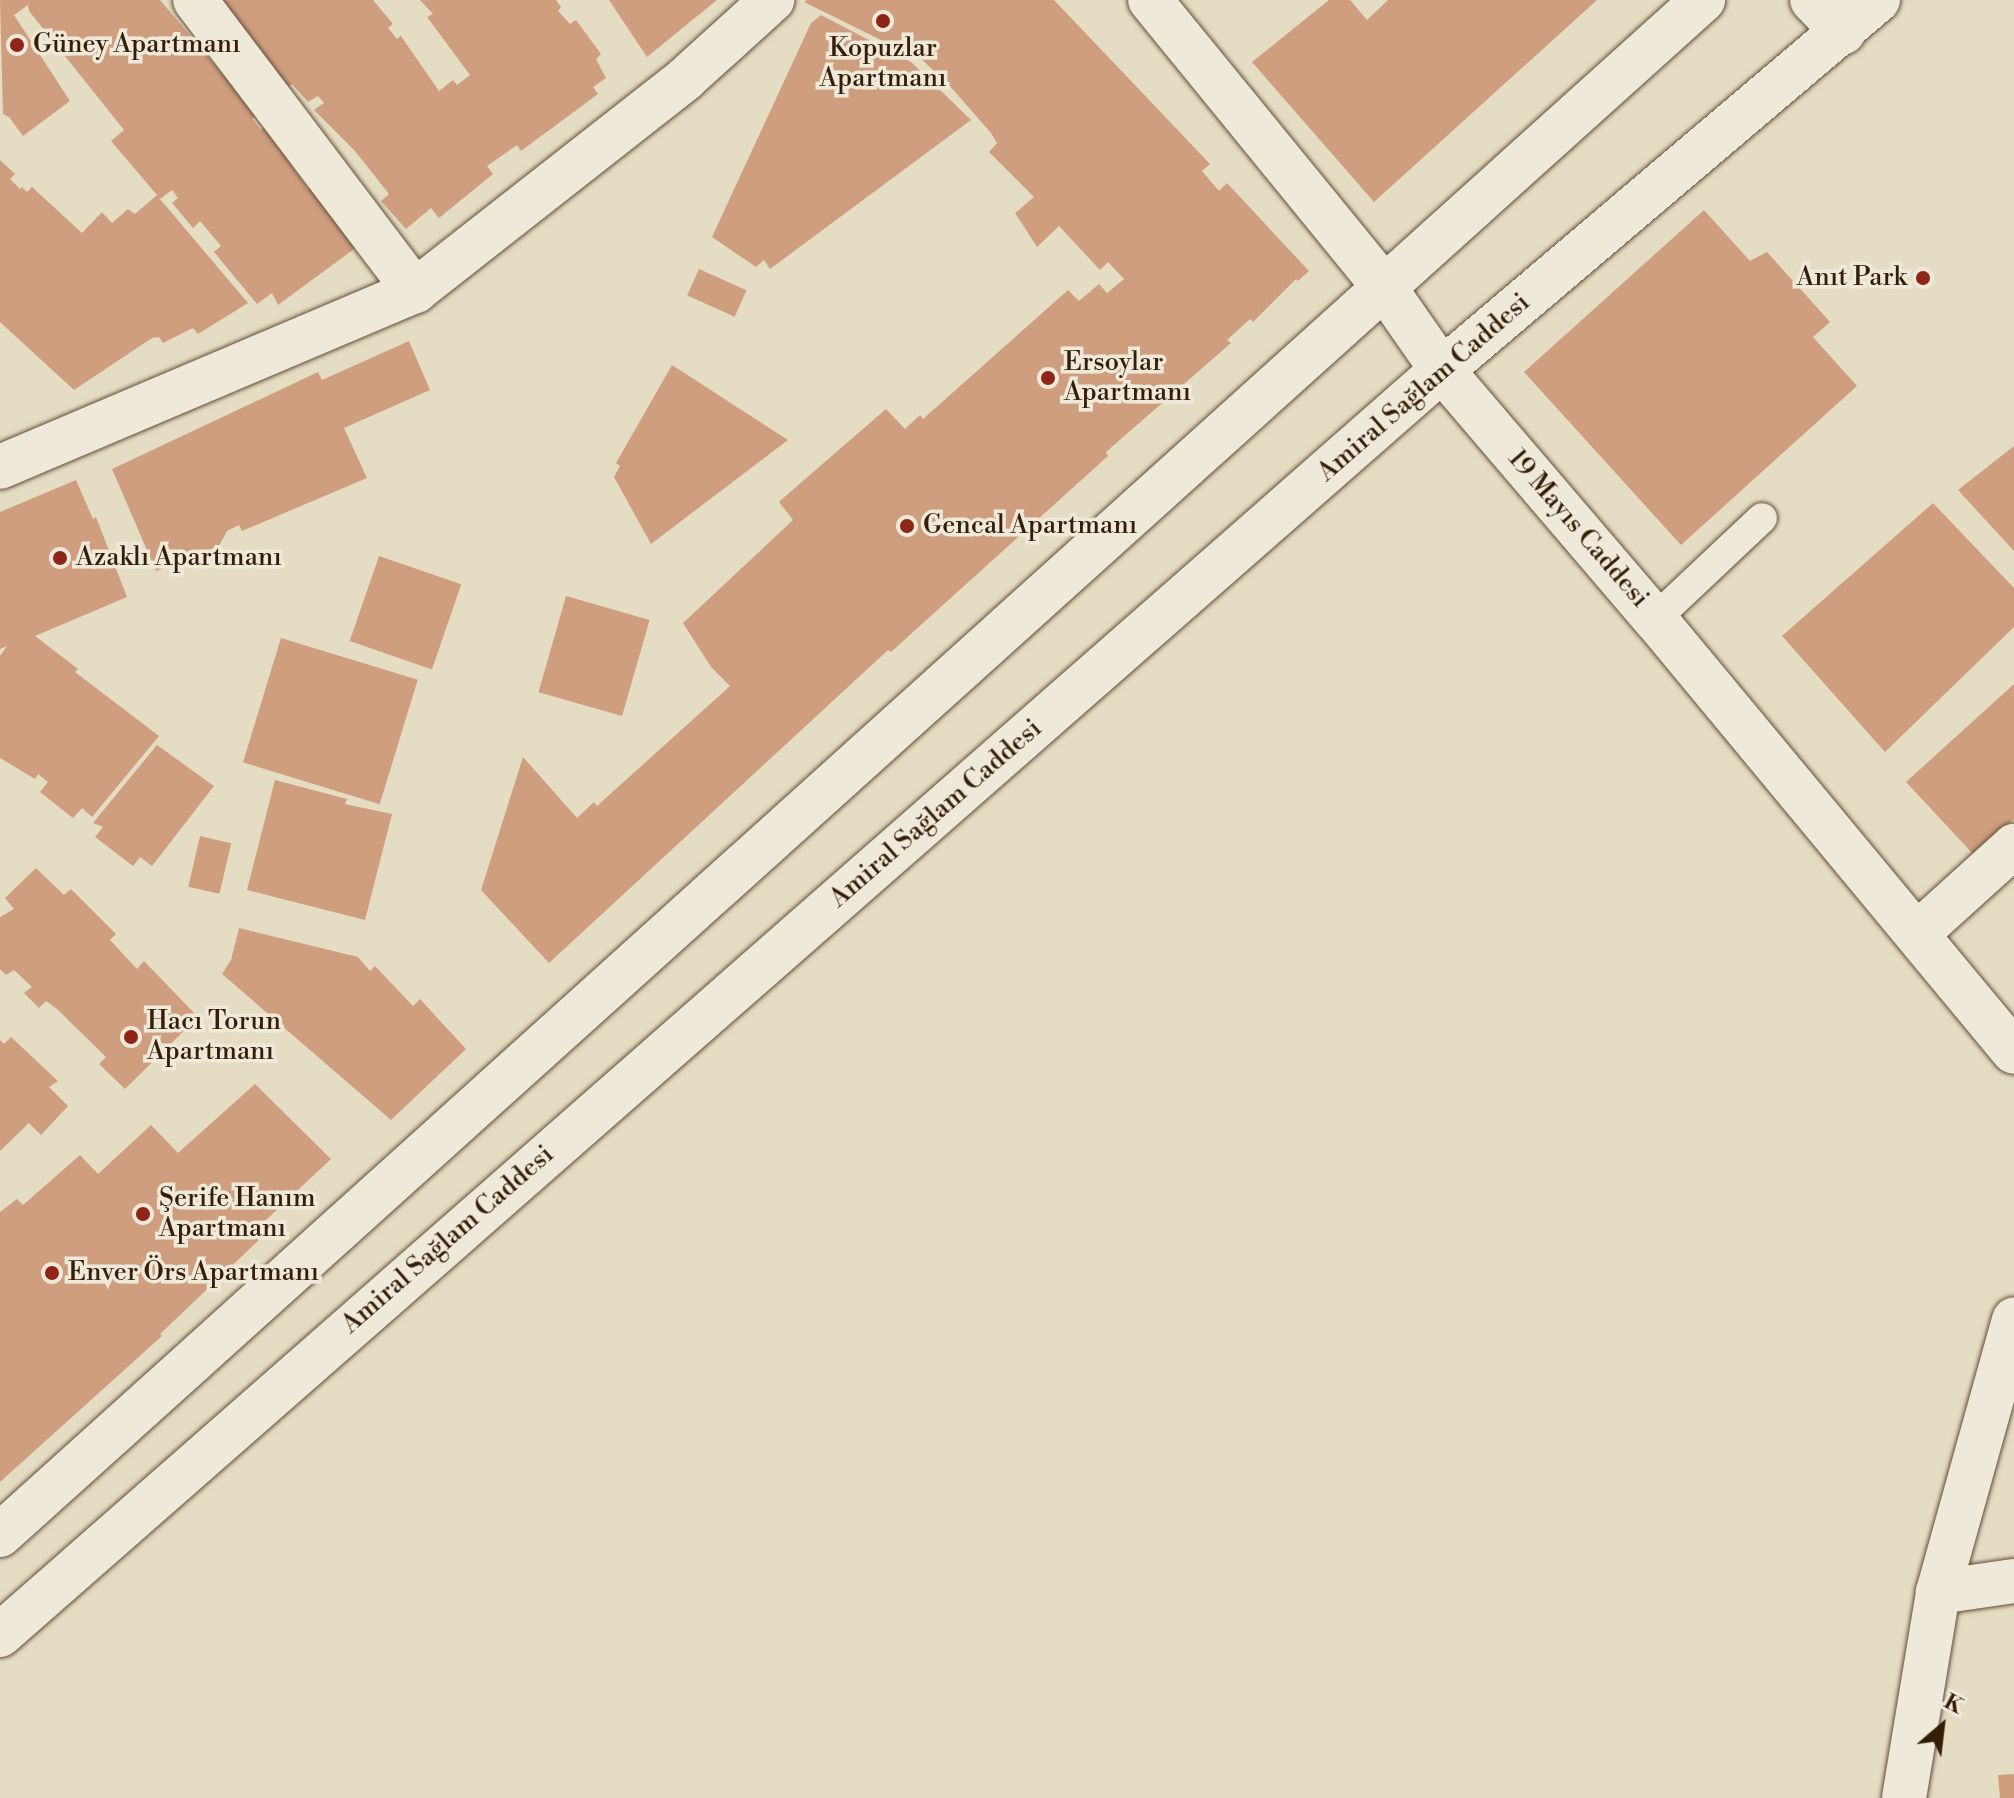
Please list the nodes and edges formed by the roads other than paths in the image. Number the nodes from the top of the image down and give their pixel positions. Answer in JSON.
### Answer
{"nodes":[{"id":1,"x":195,"y":0,"type":"edge"},
{"id":2,"x":772,"y":0,"type":"edge"},
{"id":3,"x":1150,"y":0,"type":"edge"},
{"id":4,"x":1703,"y":0,"type":"edge"},
{"id":5,"x":1812,"y":0,"type":"edge"},
{"id":6,"x":1878,"y":0,"type":"edge"},
{"id":7,"x":1843,"y":32,"type":"junction"},
{"id":8,"x":1384,"y":287,"type":"junction"},
{"id":9,"x":415,"y":291,"type":"junction"},
{"id":10,"x":1442,"y":370,"type":"junction"},
{"id":11,"x":7,"y":456,"type":"edge"},
{"id":12,"x":1762,"y":518,"type":"dead end"},
{"id":13,"x":1655,"y":619,"type":"junction"},
{"id":14,"x":2014,"y":846,"type":"edge"},
{"id":15,"x":1918,"y":933,"type":"junction"},
{"id":16,"x":2014,"y":1052,"type":"edge"},
{"id":17,"x":2014,"y":1319,"type":"edge"},
{"id":18,"x":0,"y":1535,"type":"edge"},
{"id":19,"x":2014,"y":1581,"type":"edge"},
{"id":20,"x":1938,"y":1592,"type":"junction"},
{"id":21,"x":0,"y":1635,"type":"edge"},
{"id":22,"x":1904,"y":1798,"type":"edge"}],
"edges":[{"from":1,"to":9,"type":"main road"},
{"from":2,"to":9,"type":"main road"},
{"from":3,"to":8,"type":"main road","name":"19 Mayıs Caddesi"},
{"from":4,"to":8,"type":"main road"},
{"from":5,"to":7,"type":"main road"},
{"from":6,"to":7,"type":"main road","name":"Amiral Sağlam Caddesi"},
{"from":7,"to":10,"type":"main road","name":"Amiral Sağlam Caddesi"},
{"from":8,"to":10,"type":"main road","name":"19 Mayıs Caddesi"},
{"from":8,"to":18,"type":"main road"},
{"from":9,"to":11,"type":"main road"},
{"from":10,"to":13,"type":"main road","name":"19 Mayıs Caddesi"},
{"from":10,"to":21,"type":"main road","name":"Amiral Sağlam Caddesi"},
{"from":12,"to":13,"type":"lane"},
{"from":13,"to":15,"type":"main road","name":"19 Mayıs Caddesi"},
{"from":14,"to":15,"type":"main road"},
{"from":15,"to":16,"type":"main road","name":"19 Mayıs Caddesi"},
{"from":17,"to":20,"type":"main road"},
{"from":19,"to":20,"type":"main road"},
{"from":20,"to":22,"type":"main road"}]}
